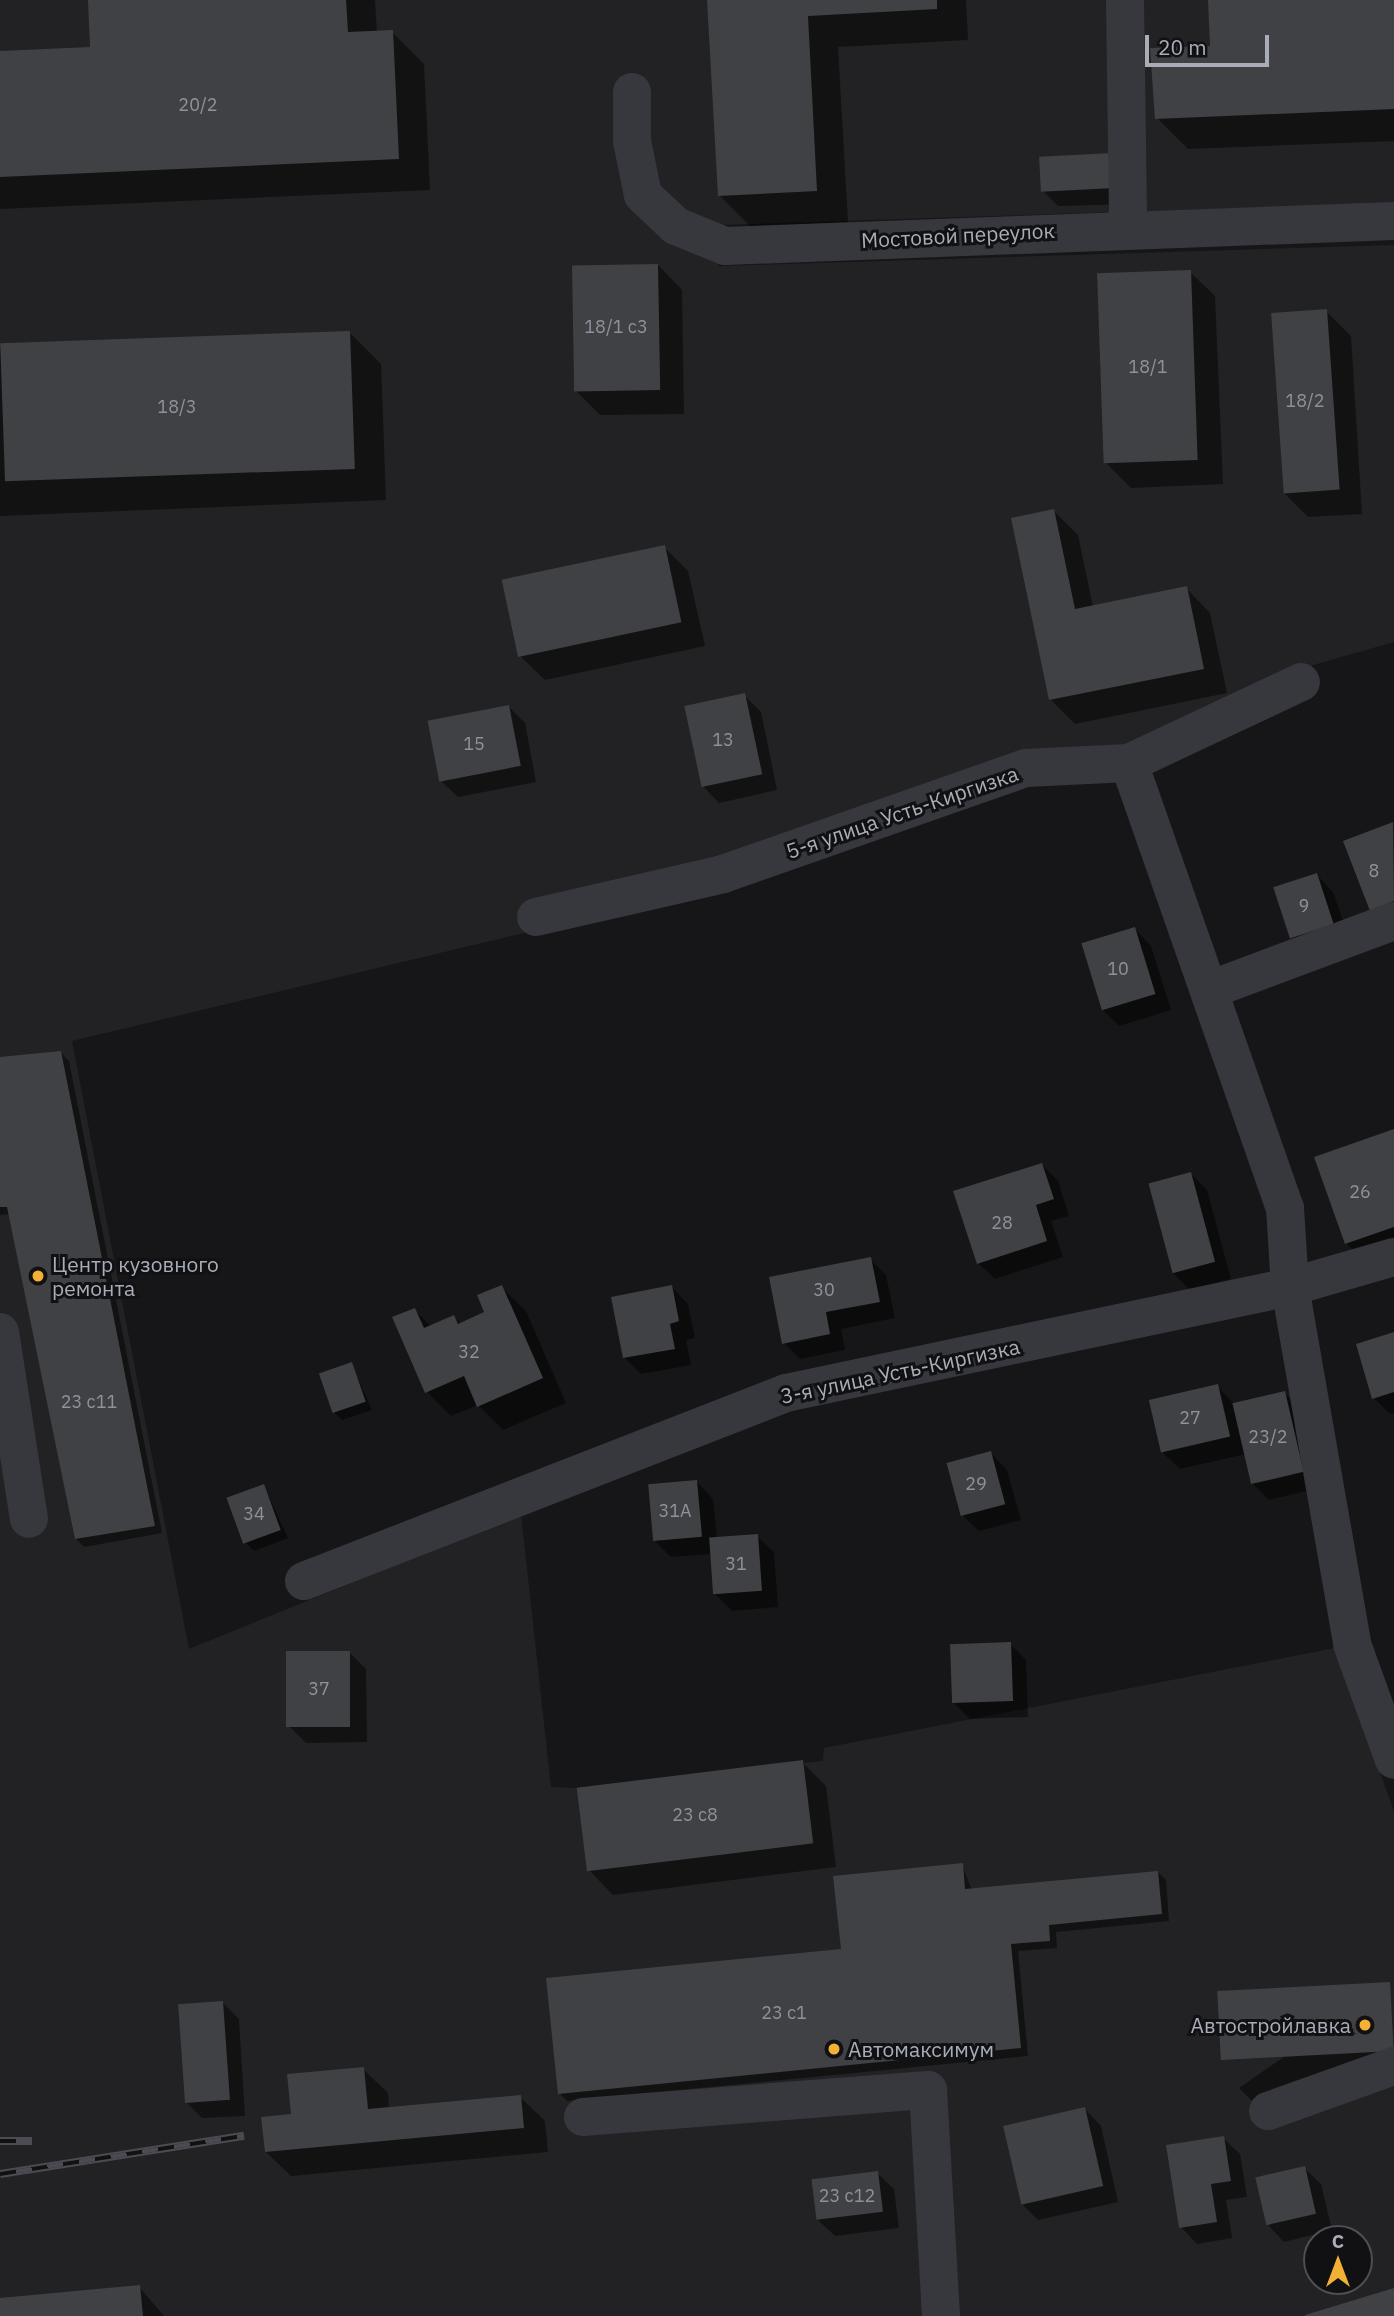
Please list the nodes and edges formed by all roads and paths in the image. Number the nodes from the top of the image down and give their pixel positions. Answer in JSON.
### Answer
{"nodes":[{"id":1,"x":1125,"y":0,"type":"edge"},
{"id":2,"x":632,"y":92,"type":"dead end"},
{"id":3,"x":1394,"y":221,"type":"edge"},
{"id":4,"x":1128,"y":228,"type":"junction"},
{"id":5,"x":1301,"y":682,"type":"dead end"},
{"id":6,"x":1129,"y":763,"type":"junction"},
{"id":7,"x":536,"y":918,"type":"dead end"},
{"id":8,"x":1394,"y":921,"type":"edge"},
{"id":9,"x":1212,"y":989,"type":"junction"},
{"id":10,"x":1394,"y":1258,"type":"edge"},
{"id":11,"x":1290,"y":1287,"type":"junction"},
{"id":12,"x":0,"y":1332,"type":"edge"},
{"id":13,"x":29,"y":1519,"type":"dead end"},
{"id":14,"x":304,"y":1581,"type":"dead end"},
{"id":15,"x":1394,"y":1760,"type":"edge"},
{"id":16,"x":1394,"y":2066,"type":"edge"},
{"id":17,"x":1268,"y":2111,"type":"dead end"},
{"id":18,"x":583,"y":2117,"type":"dead end"},
{"id":19,"x":941,"y":2316,"type":"edge"}],
"edges":[{"from":1,"to":4,"type":"street"},
{"from":2,"to":4,"type":"street","name":"Мостовой переулок"},
{"from":3,"to":4,"type":"street","name":"Мостовой переулок"},
{"from":5,"to":6,"type":"street","name":"5-я улица Усть-Киргизка"},
{"from":6,"to":7,"type":"street","name":"5-я улица Усть-Киргизка"},
{"from":6,"to":9,"type":"street"},
{"from":8,"to":9,"type":"street"},
{"from":9,"to":11,"type":"street"},
{"from":10,"to":11,"type":"street","name":"3-я улица Усть-Киргизка"},
{"from":11,"to":14,"type":"street","name":"3-я улица Усть-Киргизка"},
{"from":11,"to":15,"type":"street"},
{"from":12,"to":13,"type":"street"},
{"from":16,"to":17,"type":"street"},
{"from":18,"to":19,"type":"street"}]}
